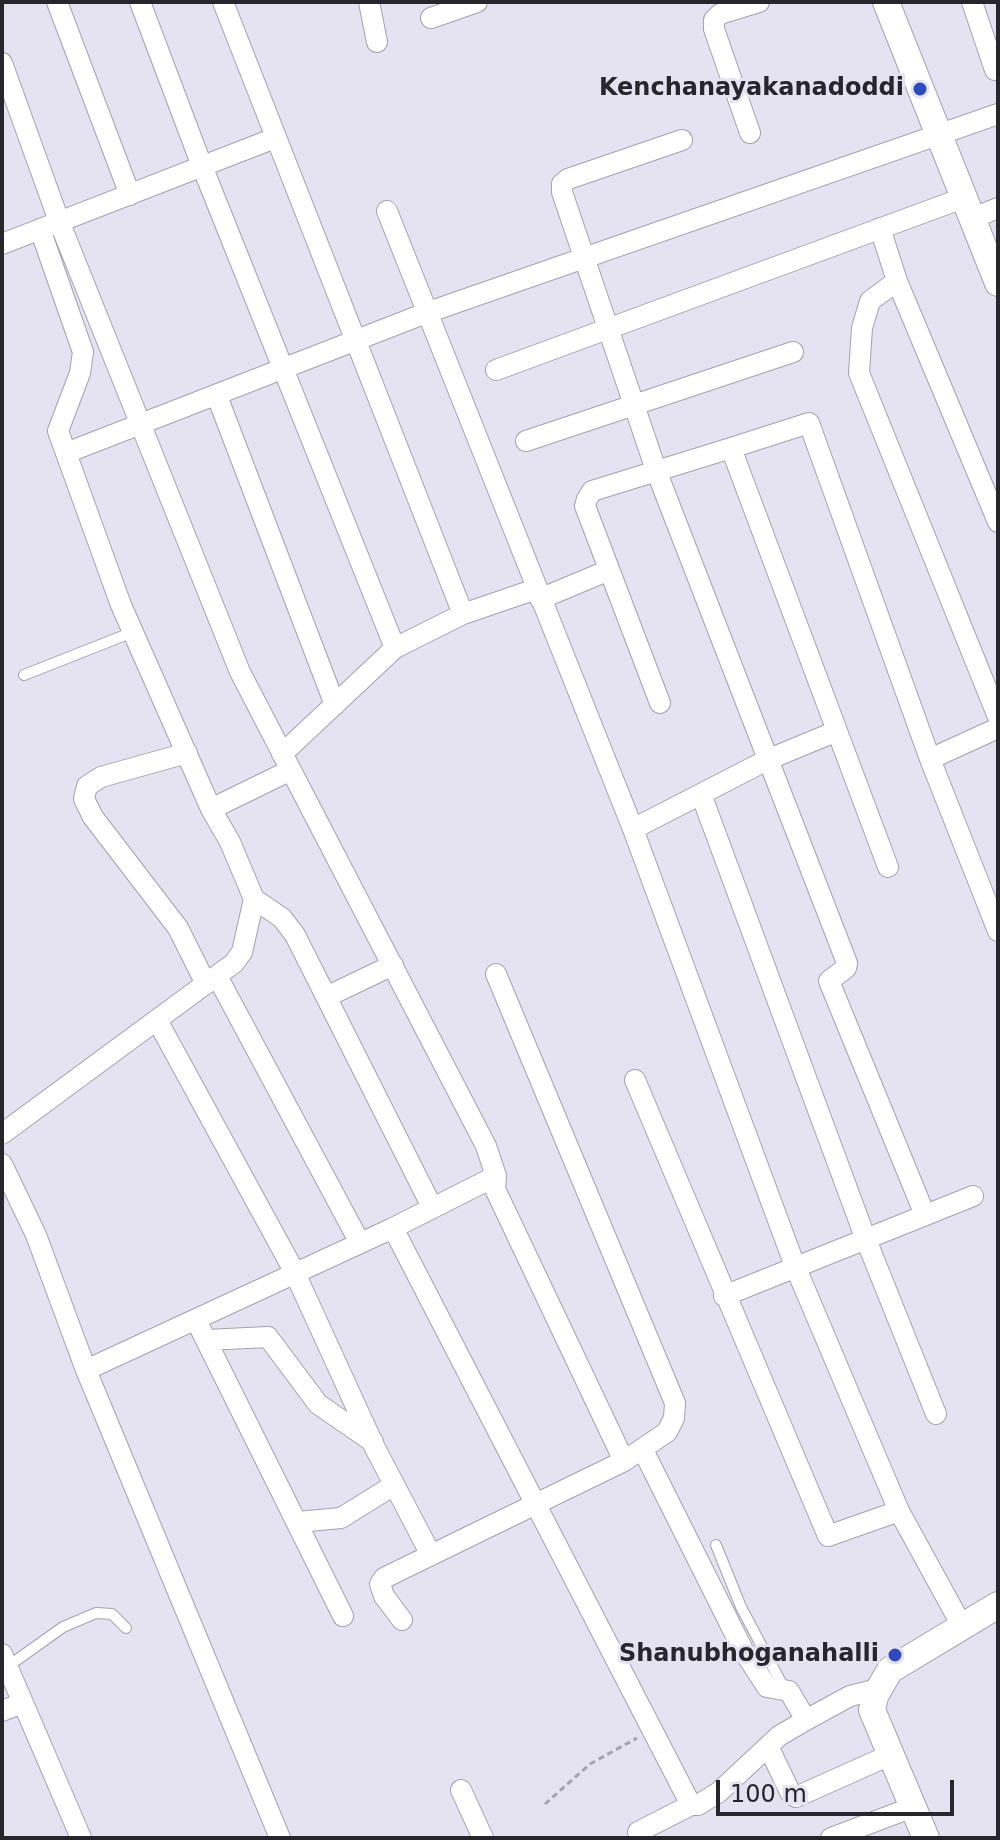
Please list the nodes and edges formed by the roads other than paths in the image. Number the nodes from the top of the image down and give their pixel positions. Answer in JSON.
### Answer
{"nodes":[{"id":1,"x":57,"y":2,"type":"edge"},
{"id":2,"x":140,"y":2,"type":"edge"},
{"id":3,"x":223,"y":2,"type":"edge"},
{"id":4,"x":369,"y":2,"type":"edge"},
{"id":5,"x":477,"y":2,"type":"edge"},
{"id":6,"x":759,"y":2,"type":"edge"},
{"id":7,"x":886,"y":2,"type":"edge"},
{"id":8,"x":972,"y":2,"type":"edge"},
{"id":9,"x":431,"y":18,"type":"dead end"},
{"id":10,"x":377,"y":42,"type":"dead end"},
{"id":11,"x":2,"y":63,"type":"edge"},
{"id":12,"x":995,"y":70,"type":"dead end"},
{"id":13,"x":998,"y":114,"type":"edge"},
{"id":14,"x":750,"y":133,"type":"dead end"},
{"id":15,"x":938,"y":135,"type":"junction"},
{"id":16,"x":275,"y":138,"type":"junction"},
{"id":17,"x":682,"y":140,"type":"dead end"},
{"id":18,"x":202,"y":166,"type":"junction"},
{"id":19,"x":130,"y":195,"type":"junction"},
{"id":20,"x":967,"y":208,"type":"junction"},
{"id":21,"x":998,"y":208,"type":"edge"},
{"id":22,"x":387,"y":211,"type":"dead end"},
{"id":23,"x":59,"y":221,"type":"junction"},
{"id":24,"x":880,"y":228,"type":"junction"},
{"id":25,"x":40,"y":229,"type":"junction"},
{"id":26,"x":2,"y":244,"type":"edge"},
{"id":27,"x":583,"y":256,"type":"junction"},
{"id":28,"x":897,"y":281,"type":"junction"},
{"id":29,"x":998,"y":283,"type":"edge"},
{"id":30,"x":426,"y":313,"type":"junction"},
{"id":31,"x":608,"y":330,"type":"junction"},
{"id":32,"x":355,"y":341,"type":"junction"},
{"id":33,"x":793,"y":352,"type":"dead end"},
{"id":34,"x":496,"y":370,"type":"dead end"},
{"id":35,"x":283,"y":371,"type":"junction"},
{"id":36,"x":217,"y":396,"type":"junction"},
{"id":37,"x":633,"y":404,"type":"junction"},
{"id":38,"x":140,"y":426,"type":"junction"},
{"id":39,"x":526,"y":441,"type":"dead end"},
{"id":40,"x":731,"y":448,"type":"junction"},
{"id":41,"x":66,"y":453,"type":"junction"},
{"id":42,"x":656,"y":470,"type":"junction"},
{"id":43,"x":998,"y":522,"type":"edge"},
{"id":44,"x":609,"y":570,"type":"junction"},
{"id":45,"x":538,"y":594,"type":"junction"},
{"id":46,"x":463,"y":614,"type":"junction"},
{"id":47,"x":133,"y":632,"type":"junction"},
{"id":48,"x":395,"y":648,"type":"junction"},
{"id":49,"x":24,"y":675,"type":"dead end"},
{"id":50,"x":660,"y":703,"type":"dead end"},
{"id":51,"x":335,"y":705,"type":"junction"},
{"id":52,"x":997,"y":730,"type":"edge"},
{"id":53,"x":837,"y":731,"type":"junction"},
{"id":54,"x":187,"y":753,"type":"junction"},
{"id":55,"x":930,"y":759,"type":"junction"},
{"id":56,"x":767,"y":760,"type":"junction"},
{"id":57,"x":287,"y":762,"type":"junction"},
{"id":58,"x":701,"y":794,"type":"junction"},
{"id":59,"x":211,"y":809,"type":"junction"},
{"id":60,"x":633,"y":829,"type":"junction"},
{"id":61,"x":888,"y":867,"type":"dead end"},
{"id":62,"x":254,"y":899,"type":"junction"},
{"id":63,"x":998,"y":931,"type":"edge"},
{"id":64,"x":393,"y":965,"type":"junction"},
{"id":65,"x":496,"y":974,"type":"dead end"},
{"id":66,"x":212,"y":980,"type":"junction"},
{"id":67,"x":326,"y":997,"type":"junction"},
{"id":68,"x":157,"y":1020,"type":"junction"},
{"id":69,"x":635,"y":1080,"type":"dead end"},
{"id":70,"x":2,"y":1134,"type":"edge"},
{"id":71,"x":4,"y":1173,"type":"edge"},
{"id":72,"x":496,"y":1176,"type":"junction"},
{"id":73,"x":973,"y":1196,"type":"dead end"},
{"id":74,"x":432,"y":1207,"type":"junction"},
{"id":75,"x":925,"y":1215,"type":"junction"},
{"id":76,"x":393,"y":1228,"type":"junction"},
{"id":77,"x":865,"y":1237,"type":"junction"},
{"id":78,"x":360,"y":1243,"type":"junction"},
{"id":79,"x":795,"y":1266,"type":"junction"},
{"id":80,"x":294,"y":1271,"type":"junction"},
{"id":81,"x":724,"y":1296,"type":"junction"},
{"id":82,"x":196,"y":1320,"type":"junction"},
{"id":83,"x":206,"y":1340,"type":"junction"},
{"id":84,"x":86,"y":1370,"type":"junction"},
{"id":85,"x":936,"y":1414,"type":"dead end"},
{"id":86,"x":373,"y":1442,"type":"junction"},
{"id":87,"x":643,"y":1450,"type":"junction"},
{"id":88,"x":624,"y":1461,"type":"junction"},
{"id":89,"x":394,"y":1485,"type":"junction"},
{"id":90,"x":537,"y":1506,"type":"junction"},
{"id":91,"x":899,"y":1511,"type":"junction"},
{"id":92,"x":297,"y":1522,"type":"junction"},
{"id":93,"x":716,"y":1545,"type":"dead end"},
{"id":94,"x":430,"y":1553,"type":"junction"},
{"id":95,"x":998,"y":1605,"type":"edge"},
{"id":96,"x":343,"y":1616,"type":"dead end"},
{"id":97,"x":402,"y":1620,"type":"dead end"},
{"id":98,"x":962,"y":1626,"type":"junction"},
{"id":99,"x":126,"y":1628,"type":"dead end"},
{"id":100,"x":5,"y":1661,"type":"edge"},
{"id":101,"x":878,"y":1689,"type":"junction"},
{"id":102,"x":785,"y":1690,"type":"junction"},
{"id":103,"x":23,"y":1703,"type":"junction"},
{"id":104,"x":2,"y":1711,"type":"edge"},
{"id":105,"x":806,"y":1720,"type":"junction"},
{"id":106,"x":768,"y":1746,"type":"junction"},
{"id":107,"x":890,"y":1755,"type":"junction"},
{"id":108,"x":461,"y":1790,"type":"dead end"},
{"id":109,"x":691,"y":1805,"type":"junction"},
{"id":110,"x":913,"y":1807,"type":"junction"},
{"id":111,"x":638,"y":1832,"type":"dead end"},
{"id":112,"x":81,"y":1838,"type":"edge"},
{"id":113,"x":280,"y":1838,"type":"edge"},
{"id":114,"x":483,"y":1838,"type":"edge"},
{"id":115,"x":831,"y":1838,"type":"edge"},
{"id":116,"x":926,"y":1838,"type":"edge"}],
"edges":[{"from":1,"to":19,"type":"street"},
{"from":2,"to":18,"type":"street"},
{"from":3,"to":16,"type":"street"},
{"from":4,"to":10,"type":"street"},
{"from":5,"to":9,"type":"street"},
{"from":6,"to":14,"type":"street"},
{"from":7,"to":15,"type":"street"},
{"from":8,"to":12,"type":"street"},
{"from":11,"to":23,"type":"street"},
{"from":13,"to":15,"type":"street"},
{"from":15,"to":20,"type":"street"},
{"from":15,"to":27,"type":"street"},
{"from":16,"to":18,"type":"street"},
{"from":16,"to":32,"type":"street"},
{"from":17,"to":27,"type":"street"},
{"from":18,"to":19,"type":"street"},
{"from":18,"to":35,"type":"street"},
{"from":19,"to":23,"type":"street"},
{"from":20,"to":21,"type":"street"},
{"from":20,"to":24,"type":"street"},
{"from":20,"to":29,"type":"street"},
{"from":22,"to":30,"type":"street"},
{"from":23,"to":25,"type":"street"},
{"from":23,"to":38,"type":"street"},
{"from":24,"to":28,"type":"street"},
{"from":24,"to":31,"type":"street"},
{"from":25,"to":26,"type":"street"},
{"from":25,"to":41,"type":"street"},
{"from":27,"to":30,"type":"street"},
{"from":27,"to":31,"type":"street"},
{"from":28,"to":43,"type":"street"},
{"from":28,"to":52,"type":"street"},
{"from":30,"to":32,"type":"street"},
{"from":30,"to":45,"type":"street"},
{"from":31,"to":34,"type":"street"},
{"from":31,"to":37,"type":"street"},
{"from":32,"to":35,"type":"street"},
{"from":32,"to":46,"type":"street"},
{"from":33,"to":37,"type":"street"},
{"from":35,"to":36,"type":"street"},
{"from":35,"to":48,"type":"street"},
{"from":36,"to":38,"type":"street"},
{"from":36,"to":51,"type":"street"},
{"from":37,"to":39,"type":"street"},
{"from":37,"to":42,"type":"street"},
{"from":38,"to":41,"type":"street"},
{"from":38,"to":57,"type":"street"},
{"from":40,"to":42,"type":"street"},
{"from":40,"to":53,"type":"street"},
{"from":40,"to":55,"type":"street"},
{"from":41,"to":47,"type":"street"},
{"from":42,"to":44,"type":"street"},
{"from":42,"to":56,"type":"street"},
{"from":44,"to":45,"type":"street"},
{"from":44,"to":50,"type":"street"},
{"from":45,"to":46,"type":"street"},
{"from":45,"to":60,"type":"street"},
{"from":46,"to":48,"type":"street"},
{"from":47,"to":49,"type":"lane"},
{"from":47,"to":54,"type":"street"},
{"from":48,"to":51,"type":"street"},
{"from":51,"to":57,"type":"street"},
{"from":52,"to":55,"type":"street"},
{"from":53,"to":56,"type":"street"},
{"from":53,"to":61,"type":"street"},
{"from":54,"to":59,"type":"street"},
{"from":54,"to":66,"type":"street"},
{"from":55,"to":63,"type":"street"},
{"from":56,"to":58,"type":"street"},
{"from":56,"to":75,"type":"street"},
{"from":57,"to":59,"type":"street"},
{"from":57,"to":64,"type":"street"},
{"from":58,"to":60,"type":"street"},
{"from":58,"to":77,"type":"street"},
{"from":59,"to":62,"type":"street"},
{"from":60,"to":79,"type":"street"},
{"from":62,"to":66,"type":"street"},
{"from":62,"to":67,"type":"street"},
{"from":64,"to":67,"type":"street"},
{"from":64,"to":72,"type":"street"},
{"from":65,"to":87,"type":"street"},
{"from":66,"to":68,"type":"street"},
{"from":66,"to":78,"type":"street"},
{"from":67,"to":74,"type":"street"},
{"from":68,"to":70,"type":"street"},
{"from":68,"to":80,"type":"street"},
{"from":69,"to":81,"type":"street"},
{"from":71,"to":84,"type":"street"},
{"from":72,"to":74,"type":"street"},
{"from":72,"to":88,"type":"street"},
{"from":73,"to":75,"type":"street"},
{"from":74,"to":76,"type":"street"},
{"from":75,"to":77,"type":"street"},
{"from":76,"to":78,"type":"street"},
{"from":76,"to":90,"type":"street"},
{"from":77,"to":79,"type":"street"},
{"from":77,"to":85,"type":"street"},
{"from":78,"to":80,"type":"street"},
{"from":79,"to":81,"type":"street"},
{"from":79,"to":91,"type":"street"},
{"from":80,"to":82,"type":"street"},
{"from":80,"to":86,"type":"street"},
{"from":81,"to":91,"type":"street"},
{"from":82,"to":83,"type":"street"},
{"from":82,"to":84,"type":"street"},
{"from":83,"to":86,"type":"street"},
{"from":83,"to":92,"type":"street"},
{"from":84,"to":113,"type":"street"},
{"from":86,"to":89,"type":"street"},
{"from":87,"to":88,"type":"street"},
{"from":87,"to":102,"type":"street"},
{"from":88,"to":90,"type":"street"},
{"from":89,"to":92,"type":"street"},
{"from":89,"to":94,"type":"street"},
{"from":90,"to":94,"type":"street"},
{"from":90,"to":109,"type":"street"},
{"from":91,"to":98,"type":"street"},
{"from":92,"to":96,"type":"street"},
{"from":93,"to":102,"type":"lane"},
{"from":94,"to":97,"type":"street"},
{"from":95,"to":98,"type":"street"},
{"from":98,"to":101,"type":"street"},
{"from":99,"to":100,"type":"lane"},
{"from":100,"to":103,"type":"street"},
{"from":101,"to":105,"type":"street"},
{"from":101,"to":107,"type":"street"},
{"from":102,"to":105,"type":"street"},
{"from":103,"to":104,"type":"street"},
{"from":103,"to":112,"type":"street"},
{"from":105,"to":106,"type":"street"},
{"from":106,"to":107,"type":"street"},
{"from":106,"to":109,"type":"street"},
{"from":107,"to":110,"type":"street"},
{"from":108,"to":114,"type":"street"},
{"from":109,"to":111,"type":"street"},
{"from":110,"to":115,"type":"street"},
{"from":110,"to":116,"type":"street"}]}
